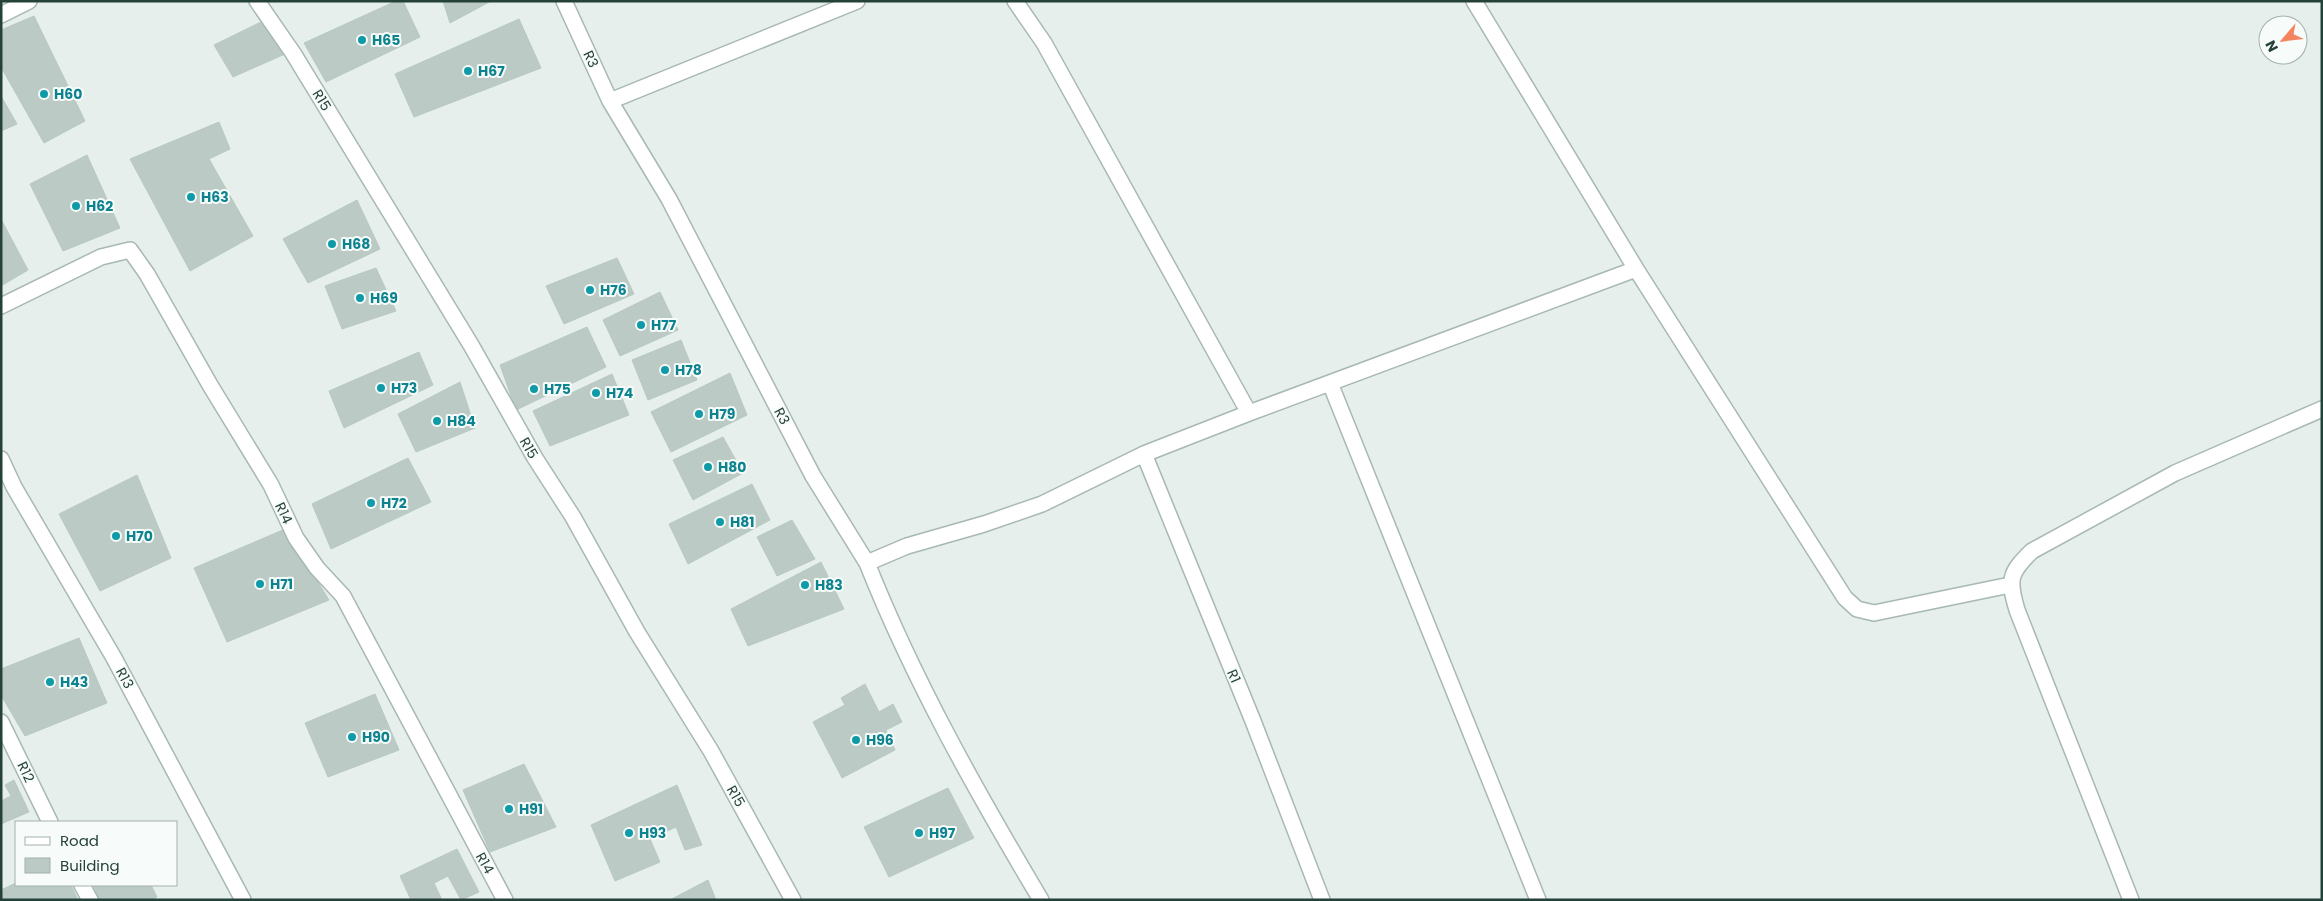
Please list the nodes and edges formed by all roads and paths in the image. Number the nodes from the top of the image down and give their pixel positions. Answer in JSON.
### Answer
{"nodes":[{"id":1,"x":29,"y":1,"type":"edge"},
{"id":2,"x":257,"y":1,"type":"edge"},
{"id":3,"x":564,"y":1,"type":"edge"},
{"id":4,"x":857,"y":1,"type":"edge"},
{"id":5,"x":1015,"y":1,"type":"edge"},
{"id":6,"x":1474,"y":1,"type":"edge"},
{"id":7,"x":1,"y":14,"type":"edge"},
{"id":8,"x":610,"y":101,"type":"junction"},
{"id":9,"x":1636,"y":269,"type":"junction"},
{"id":10,"x":1,"y":306,"type":"edge"},
{"id":11,"x":1330,"y":383,"type":"junction"},
{"id":12,"x":2322,"y":409,"type":"edge"},
{"id":13,"x":1249,"y":413,"type":"junction"},
{"id":14,"x":1144,"y":454,"type":"junction"},
{"id":15,"x":1,"y":459,"type":"edge"},
{"id":16,"x":867,"y":563,"type":"junction"},
{"id":17,"x":2010,"y":586,"type":"junction"},
{"id":18,"x":1,"y":722,"type":"edge"},
{"id":19,"x":50,"y":821,"type":"edge"},
{"id":20,"x":83,"y":886,"type":"edge"},
{"id":21,"x":90,"y":900,"type":"edge"},
{"id":22,"x":243,"y":900,"type":"edge"},
{"id":23,"x":505,"y":900,"type":"edge"},
{"id":24,"x":793,"y":900,"type":"edge"},
{"id":25,"x":1041,"y":900,"type":"edge"},
{"id":26,"x":1322,"y":900,"type":"edge"},
{"id":27,"x":1538,"y":900,"type":"edge"},
{"id":28,"x":2131,"y":900,"type":"edge"}],
"edges":[{"from":1,"to":7,"type":"street"},
{"from":2,"to":24,"type":"street","name":"R15"},
{"from":3,"to":8,"type":"street","name":"R3"},
{"from":4,"to":8,"type":"street"},
{"from":5,"to":13,"type":"street"},
{"from":6,"to":9,"type":"street"},
{"from":8,"to":16,"type":"street","name":"R3"},
{"from":9,"to":11,"type":"street"},
{"from":9,"to":17,"type":"street"},
{"from":10,"to":23,"type":"street","name":"R14"},
{"from":11,"to":13,"type":"street"},
{"from":11,"to":27,"type":"street"},
{"from":12,"to":17,"type":"street"},
{"from":13,"to":14,"type":"street"},
{"from":14,"to":16,"type":"street"},
{"from":14,"to":26,"type":"street","name":"R1"},
{"from":15,"to":22,"type":"street","name":"R13"},
{"from":16,"to":25,"type":"street"},
{"from":17,"to":28,"type":"street"},
{"from":18,"to":19,"type":"street","name":"R12"},
{"from":20,"to":21,"type":"street"}]}
